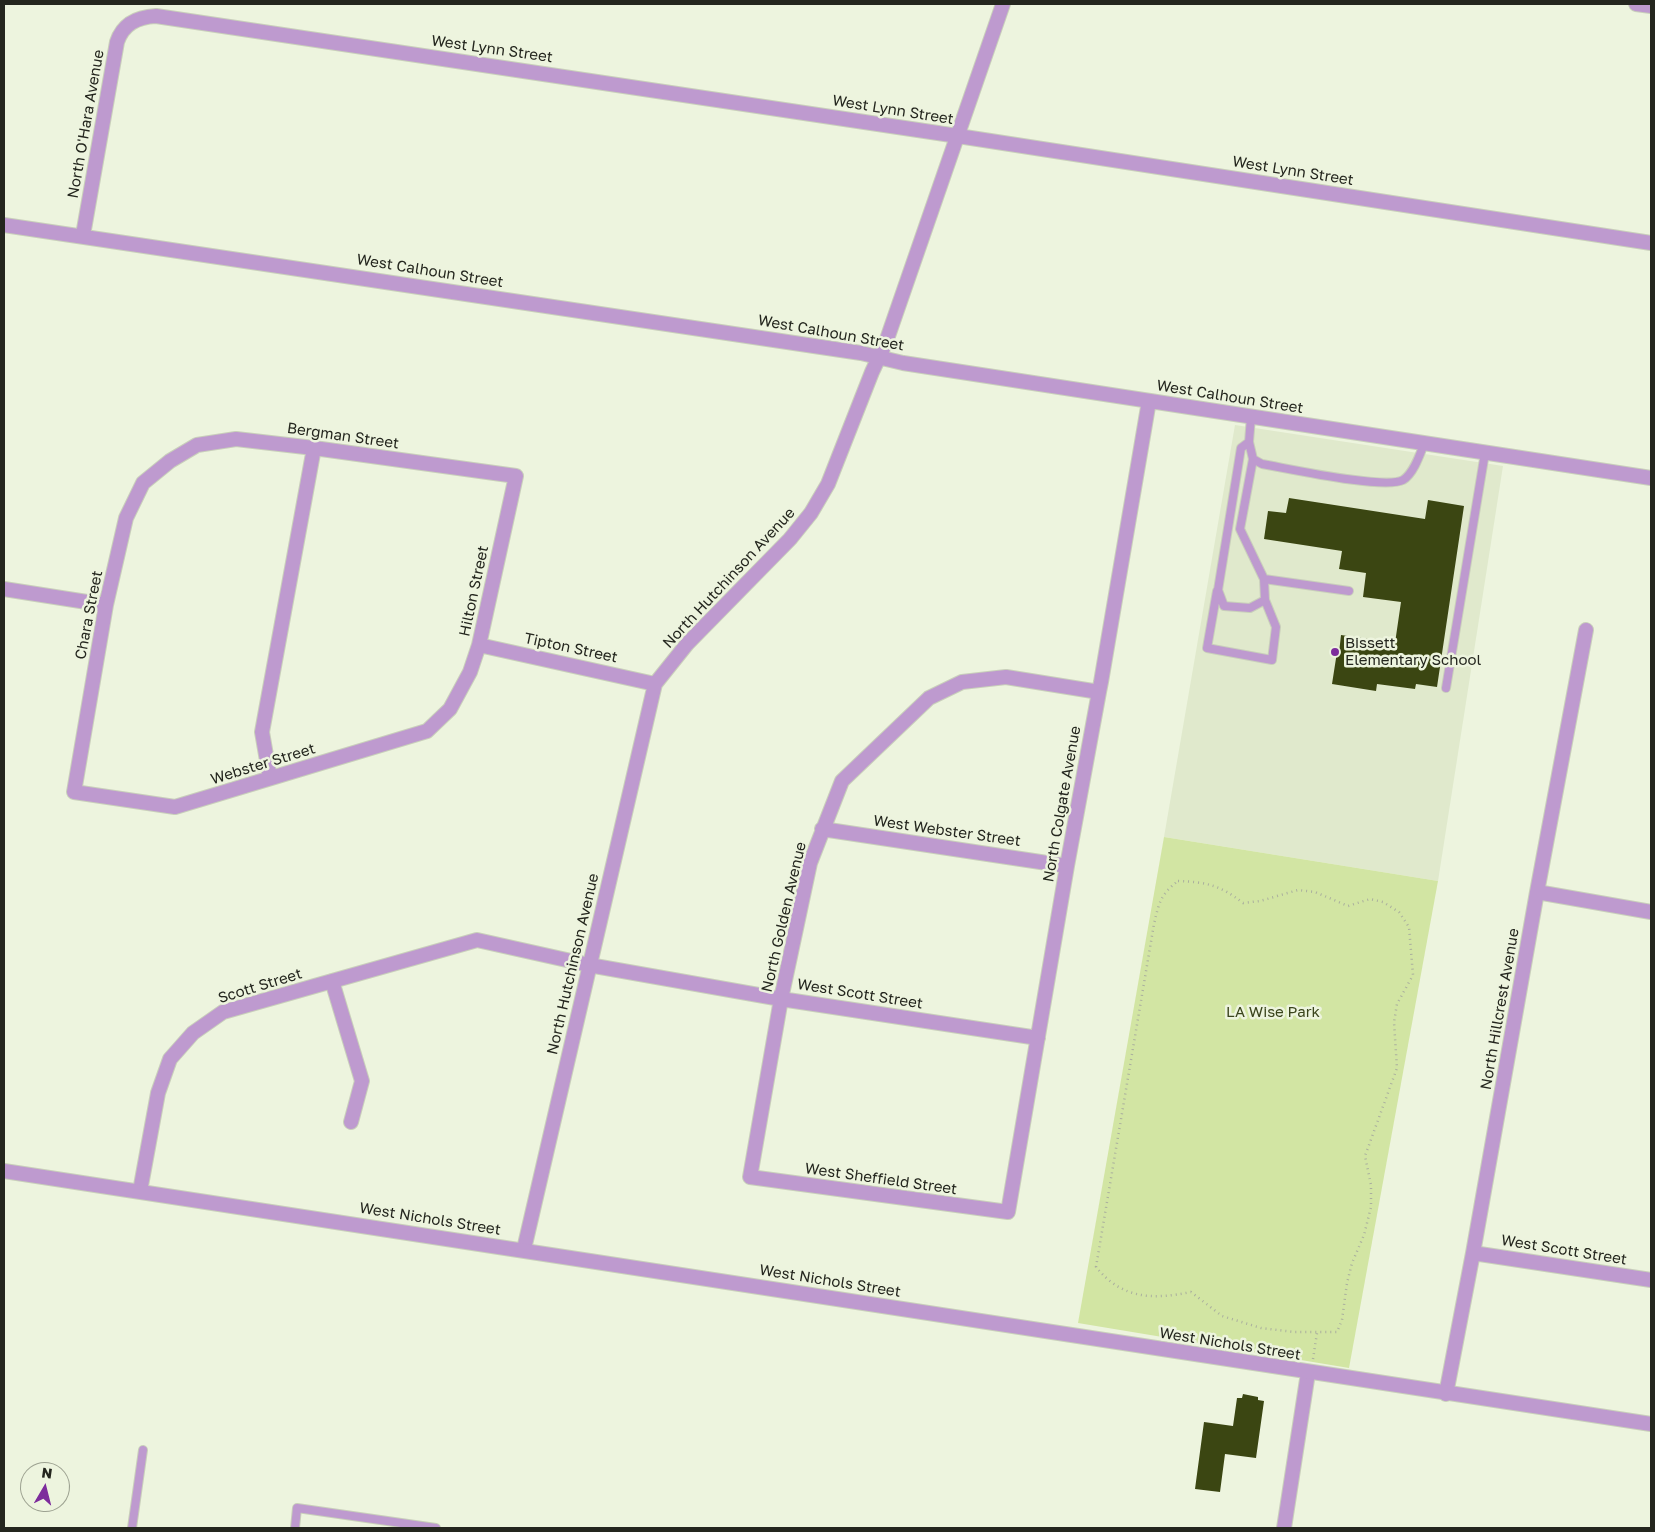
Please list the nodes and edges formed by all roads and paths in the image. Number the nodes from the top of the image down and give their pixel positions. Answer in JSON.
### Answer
{"nodes":[{"id":1,"x":1003,"y":4,"type":"edge"},
{"id":2,"x":1636,"y":4,"type":"edge"},
{"id":3,"x":1651,"y":6,"type":"edge"},
{"id":4,"x":130,"y":23,"type":"joint"},
{"id":5,"x":958,"y":136,"type":"junction"},
{"id":6,"x":4,"y":224,"type":"edge"},
{"id":7,"x":83,"y":236,"type":"junction"},
{"id":8,"x":1651,"y":243,"type":"edge"},
{"id":9,"x":879,"y":357,"type":"junction"},
{"id":10,"x":1149,"y":402,"type":"junction"},
{"id":11,"x":1251,"y":417,"type":"junction"},
{"id":12,"x":1249,"y":442,"type":"junction"},
{"id":13,"x":1424,"y":444,"type":"junction"},
{"id":14,"x":314,"y":448,"type":"junction"},
{"id":15,"x":1485,"y":453,"type":"junction"},
{"id":16,"x":1253,"y":459,"type":"junction"},
{"id":17,"x":170,"y":461,"type":"joint"},
{"id":18,"x":516,"y":476,"type":"joint"},
{"id":19,"x":1651,"y":478,"type":"edge"},
{"id":20,"x":1264,"y":579,"type":"junction"},
{"id":21,"x":4,"y":589,"type":"edge"},
{"id":22,"x":1218,"y":590,"type":"junction"},
{"id":23,"x":1349,"y":590,"type":"dead end"},
{"id":24,"x":1265,"y":600,"type":"junction"},
{"id":25,"x":106,"y":605,"type":"junction"},
{"id":26,"x":1586,"y":630,"type":"dead end"},
{"id":27,"x":479,"y":645,"type":"junction"},
{"id":28,"x":655,"y":684,"type":"junction"},
{"id":29,"x":1446,"y":688,"type":"dead end"},
{"id":30,"x":1099,"y":692,"type":"junction"},
{"id":31,"x":450,"y":709,"type":"joint"},
{"id":32,"x":270,"y":778,"type":"junction"},
{"id":33,"x":74,"y":792,"type":"joint"},
{"id":34,"x":822,"y":829,"type":"junction"},
{"id":35,"x":1067,"y":866,"type":"junction"},
{"id":36,"x":1537,"y":892,"type":"junction"},
{"id":37,"x":1651,"y":912,"type":"edge"},
{"id":38,"x":589,"y":965,"type":"junction"},
{"id":39,"x":332,"y":981,"type":"junction"},
{"id":40,"x":781,"y":999,"type":"junction"},
{"id":41,"x":1038,"y":1038,"type":"junction"},
{"id":42,"x":351,"y":1122,"type":"dead end"},
{"id":43,"x":4,"y":1171,"type":"edge"},
{"id":44,"x":750,"y":1177,"type":"joint"},
{"id":45,"x":140,"y":1191,"type":"junction"},
{"id":46,"x":1008,"y":1212,"type":"joint"},
{"id":47,"x":524,"y":1249,"type":"junction"},
{"id":48,"x":1473,"y":1253,"type":"junction"},
{"id":49,"x":1651,"y":1280,"type":"edge"},
{"id":50,"x":1317,"y":1333,"type":"junction"},
{"id":51,"x":1310,"y":1366,"type":"junction"},
{"id":52,"x":1446,"y":1394,"type":"junction"},
{"id":53,"x":1651,"y":1424,"type":"edge"},
{"id":54,"x":143,"y":1450,"type":"dead end"},
{"id":55,"x":132,"y":1528,"type":"edge"},
{"id":56,"x":294,"y":1528,"type":"edge"},
{"id":57,"x":436,"y":1528,"type":"edge"},
{"id":58,"x":1284,"y":1528,"type":"edge"}],
"edges":[{"from":1,"to":5,"type":"street","name":"North Hutchinson Avenue"},
{"from":2,"to":3,"type":"street"},
{"from":4,"to":5,"type":"street","name":"West Lynn Street"},
{"from":4,"to":7,"type":"street","name":"North O'Hara Avenue"},
{"from":5,"to":8,"type":"street","name":"West Lynn Street"},
{"from":5,"to":9,"type":"street","name":"North Hutchinson Avenue"},
{"from":6,"to":7,"type":"street","name":"West Calhoun Street"},
{"from":7,"to":9,"type":"street","name":"West Calhoun Street"},
{"from":9,"to":10,"type":"street","name":"West Calhoun Street"},
{"from":9,"to":28,"type":"street","name":"North Hutchinson Avenue"},
{"from":10,"to":11,"type":"street","name":"West Calhoun Street"},
{"from":10,"to":30,"type":"street","name":"North Colgate Avenue"},
{"from":11,"to":12,"type":"lane"},
{"from":11,"to":13,"type":"street","name":"West Calhoun Street"},
{"from":12,"to":16,"type":"lane"},
{"from":12,"to":22,"type":"lane"},
{"from":13,"to":15,"type":"street","name":"West Calhoun Street"},
{"from":13,"to":16,"type":"lane"},
{"from":14,"to":17,"type":"street","name":"Bergman Street"},
{"from":14,"to":18,"type":"street","name":"Bergman Street"},
{"from":14,"to":32,"type":"street"},
{"from":15,"to":19,"type":"street","name":"West Calhoun Street"},
{"from":15,"to":29,"type":"lane"},
{"from":16,"to":20,"type":"lane"},
{"from":17,"to":25,"type":"street","name":"Chara Street"},
{"from":18,"to":27,"type":"street","name":"Hilton Street"},
{"from":20,"to":23,"type":"lane"},
{"from":20,"to":24,"type":"lane"},
{"from":21,"to":25,"type":"street"},
{"from":22,"to":24,"type":"lane"},
{"from":22,"to":24,"type":"lane"},
{"from":25,"to":33,"type":"street","name":"Chara Street"},
{"from":26,"to":36,"type":"street","name":"North Hillcrest Avenue"},
{"from":27,"to":28,"type":"street","name":"Tipton Street"},
{"from":27,"to":31,"type":"street","name":"Hilton Street"},
{"from":28,"to":38,"type":"street","name":"North Hutchinson Avenue"},
{"from":30,"to":34,"type":"street","name":"North Golden Avenue"},
{"from":30,"to":35,"type":"street","name":"North Colgate Avenue"},
{"from":31,"to":32,"type":"street","name":"Webster Street"},
{"from":32,"to":33,"type":"street","name":"Webster Street"},
{"from":34,"to":35,"type":"street","name":"West Webster Street"},
{"from":34,"to":40,"type":"street","name":"North Golden Avenue"},
{"from":35,"to":41,"type":"street","name":"North Colgate Avenue"},
{"from":36,"to":37,"type":"street"},
{"from":36,"to":48,"type":"street","name":"North Hillcrest Avenue"},
{"from":38,"to":39,"type":"street","name":"Scott Street"},
{"from":38,"to":40,"type":"street","name":"West Scott Street"},
{"from":38,"to":47,"type":"street","name":"North Hutchinson Avenue"},
{"from":39,"to":42,"type":"street"},
{"from":39,"to":45,"type":"street","name":"Scott Street"},
{"from":40,"to":41,"type":"street","name":"West Scott Street"},
{"from":40,"to":44,"type":"street","name":"North Golden Avenue"},
{"from":41,"to":46,"type":"street","name":"North Colgate Avenue"},
{"from":43,"to":45,"type":"street","name":"West Nichols Street"},
{"from":44,"to":46,"type":"street","name":"West Sheffield Street"},
{"from":45,"to":47,"type":"street","name":"West Nichols Street"},
{"from":47,"to":51,"type":"street","name":"West Nichols Street"},
{"from":48,"to":49,"type":"street","name":"West Scott Street"},
{"from":48,"to":52,"type":"street","name":"North Hillcrest Avenue"},
{"from":50,"to":50,"type":"path"},
{"from":50,"to":51,"type":"path"},
{"from":51,"to":52,"type":"street","name":"West Nichols Street"},
{"from":51,"to":58,"type":"street"},
{"from":52,"to":53,"type":"street","name":"West Nichols Street"},
{"from":54,"to":55,"type":"lane"},
{"from":56,"to":57,"type":"lane"}]}
